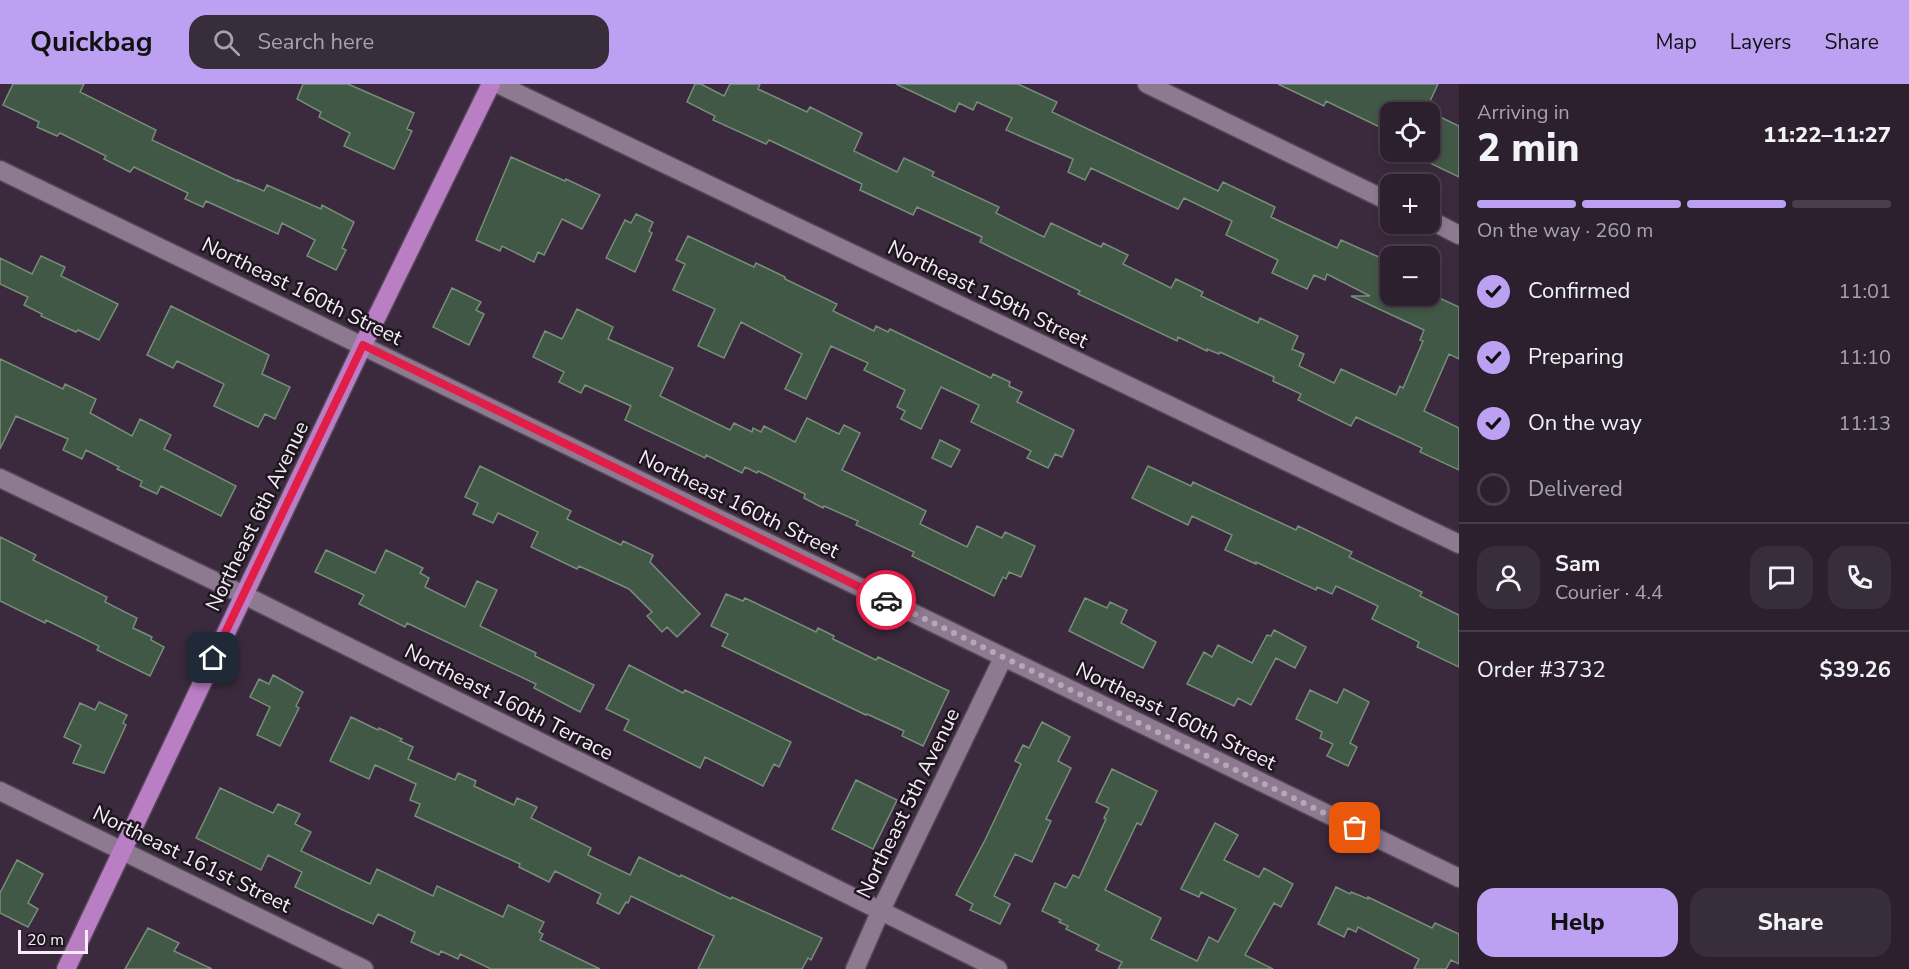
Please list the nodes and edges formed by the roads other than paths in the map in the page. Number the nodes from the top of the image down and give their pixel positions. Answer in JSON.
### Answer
{"nodes":[{"id":1,"x":491,"y":84,"type":"edge"},
{"id":2,"x":498,"y":84,"type":"edge"},
{"id":3,"x":1147,"y":84,"type":"edge"},
{"id":4,"x":0,"y":170,"type":"edge"},
{"id":5,"x":1380,"y":197,"type":"edge"},
{"id":6,"x":1440,"y":225,"type":"edge"},
{"id":7,"x":1459,"y":235,"type":"edge"},
{"id":8,"x":363,"y":345,"type":"junction"},
{"id":9,"x":0,"y":478,"type":"edge"},
{"id":10,"x":1459,"y":544,"type":"edge"},
{"id":11,"x":244,"y":595,"type":"junction"},
{"id":12,"x":1003,"y":658,"type":"junction"},
{"id":13,"x":0,"y":791,"type":"edge"},
{"id":14,"x":122,"y":850,"type":"junction"},
{"id":15,"x":1459,"y":878,"type":"edge"},
{"id":16,"x":880,"y":912,"type":"junction"},
{"id":17,"x":66,"y":969,"type":"edge"},
{"id":18,"x":364,"y":969,"type":"edge"},
{"id":19,"x":855,"y":969,"type":"edge"},
{"id":20,"x":998,"y":969,"type":"edge"}],
"edges":[{"from":1,"to":8,"type":"main road","name":"Northeast 6th Avenue"},
{"from":2,"to":10,"type":"street","name":"Northeast 159th Street"},
{"from":3,"to":5,"type":"street"},
{"from":4,"to":8,"type":"street","name":"Northeast 160th Street"},
{"from":6,"to":7,"type":"street"},
{"from":8,"to":11,"type":"main road","name":"Northeast 6th Avenue"},
{"from":8,"to":12,"type":"street","name":"Northeast 160th Street"},
{"from":9,"to":11,"type":"street","name":"Northeast 160th Terrace"},
{"from":11,"to":14,"type":"main road","name":"Northeast 6th Avenue"},
{"from":11,"to":16,"type":"street","name":"Northeast 160th Terrace"},
{"from":12,"to":15,"type":"street","name":"Northeast 160th Street"},
{"from":12,"to":16,"type":"street","name":"Northeast 5th Avenue"},
{"from":13,"to":14,"type":"street","name":"Northeast 161st Street"},
{"from":14,"to":17,"type":"main road","name":"Northeast 6th Avenue"},
{"from":14,"to":18,"type":"street","name":"Northeast 161st Street"},
{"from":16,"to":19,"type":"street","name":"Northeast 5th Avenue"},
{"from":16,"to":20,"type":"street","name":"Northeast 160th Terrace"}]}
